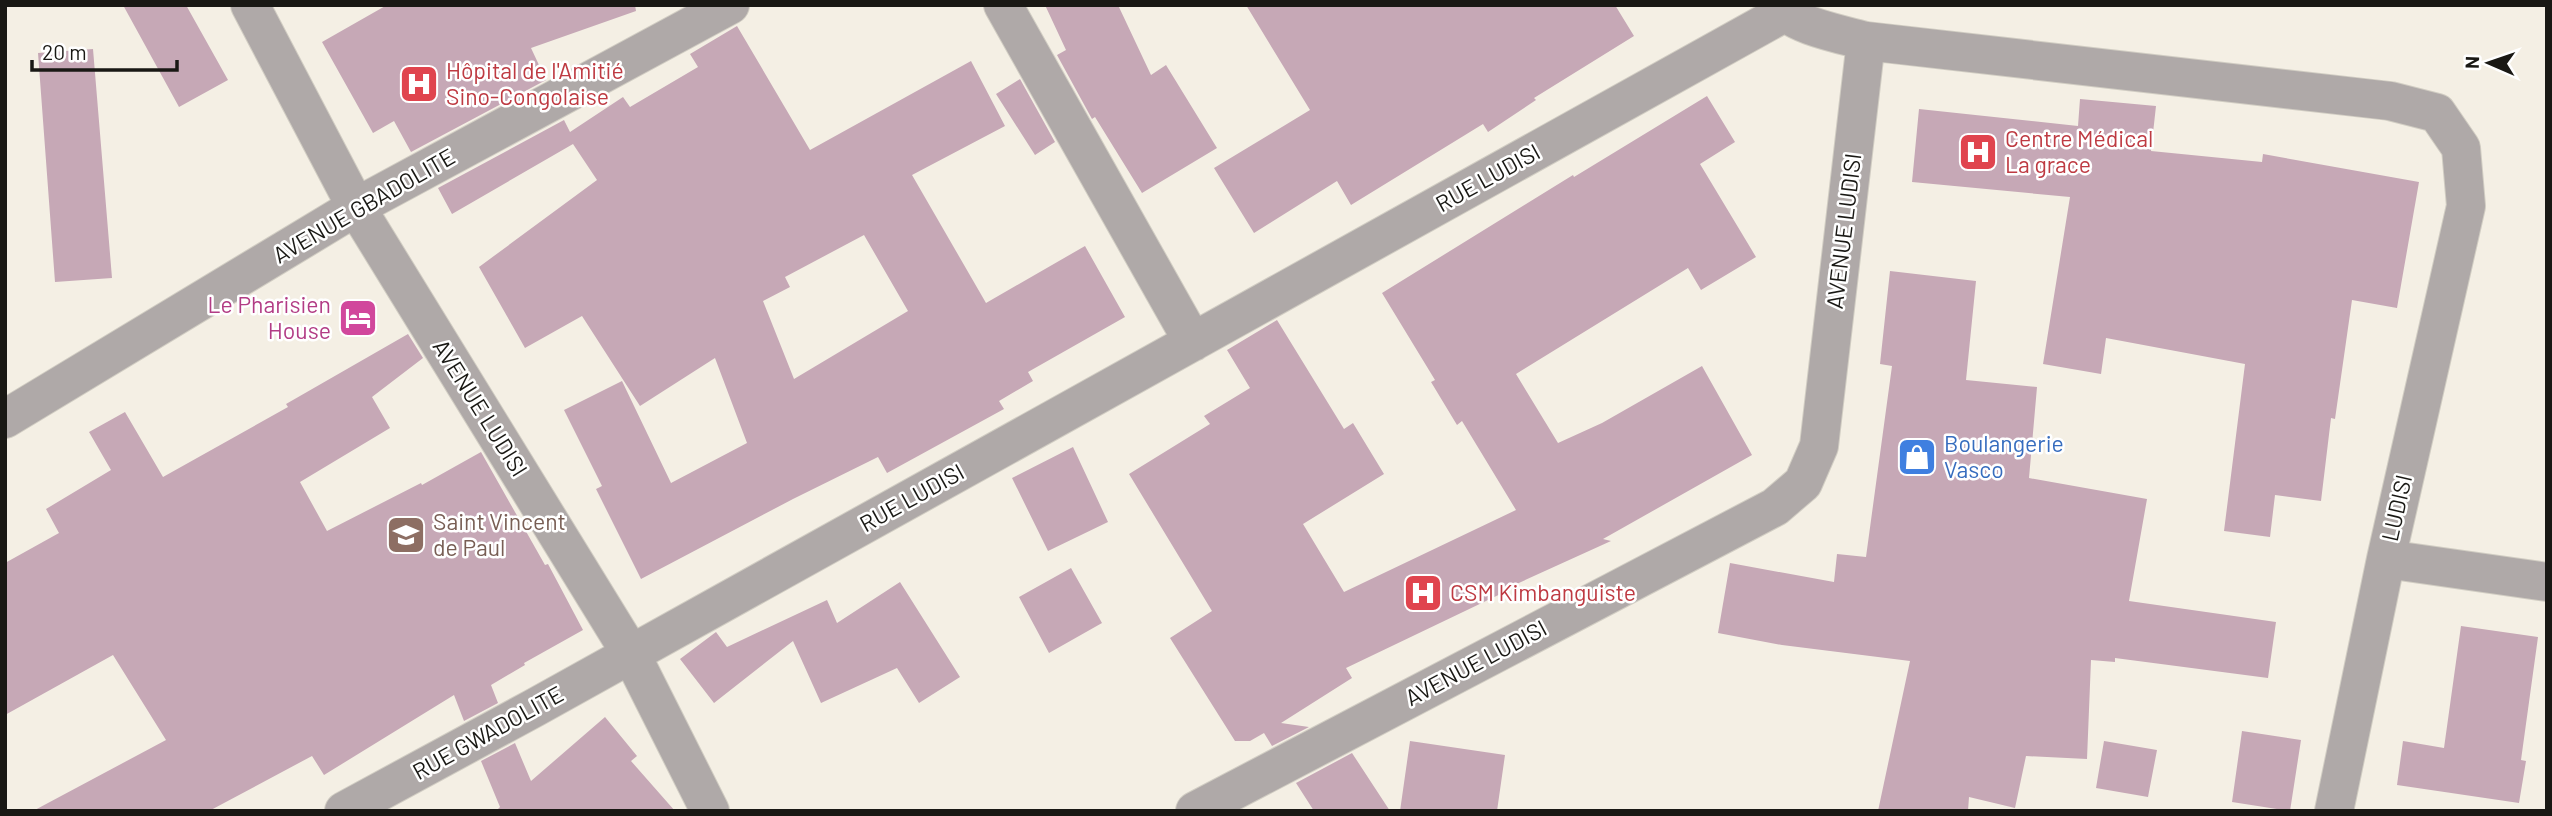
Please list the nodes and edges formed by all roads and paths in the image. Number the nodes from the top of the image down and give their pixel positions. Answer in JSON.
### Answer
{"nodes":[{"id":1,"x":250,"y":5,"type":"edge"},
{"id":2,"x":730,"y":5,"type":"edge"},
{"id":3,"x":1003,"y":5,"type":"edge"},
{"id":4,"x":1781,"y":9,"type":"edge"},
{"id":5,"x":1866,"y":41,"type":"junction"},
{"id":6,"x":356,"y":207,"type":"junction"},
{"id":7,"x":1193,"y":342,"type":"junction"},
{"id":8,"x":5,"y":419,"type":"edge"},
{"id":9,"x":2386,"y":559,"type":"junction"},
{"id":10,"x":2547,"y":582,"type":"edge"},
{"id":11,"x":631,"y":654,"type":"junction"},
{"id":12,"x":344,"y":811,"type":"edge"},
{"id":13,"x":710,"y":811,"type":"edge"},
{"id":14,"x":1195,"y":811,"type":"edge"},
{"id":15,"x":2334,"y":811,"type":"edge"}],
"edges":[{"from":1,"to":6,"type":"street","name":"AVENUE LUDISI"},
{"from":2,"to":6,"type":"street","name":"AVENUE GBADOLITE"},
{"from":3,"to":7,"type":"street"},
{"from":4,"to":5,"type":"street"},
{"from":4,"to":7,"type":"street","name":"RUE LUDISI"},
{"from":5,"to":9,"type":"street","name":"LUDISI"},
{"from":5,"to":14,"type":"street","name":"AVENUE LUDISI"},
{"from":6,"to":8,"type":"street","name":"AVENUE GBADOLITE"},
{"from":6,"to":11,"type":"street","name":"AVENUE LUDISI"},
{"from":7,"to":11,"type":"street","name":"RUE LUDISI"},
{"from":9,"to":10,"type":"street"},
{"from":9,"to":15,"type":"street","name":"LUDISI"},
{"from":11,"to":12,"type":"street","name":"RUE GWADOLITE"},
{"from":11,"to":13,"type":"street","name":"AVENUE LUDISI"}]}
